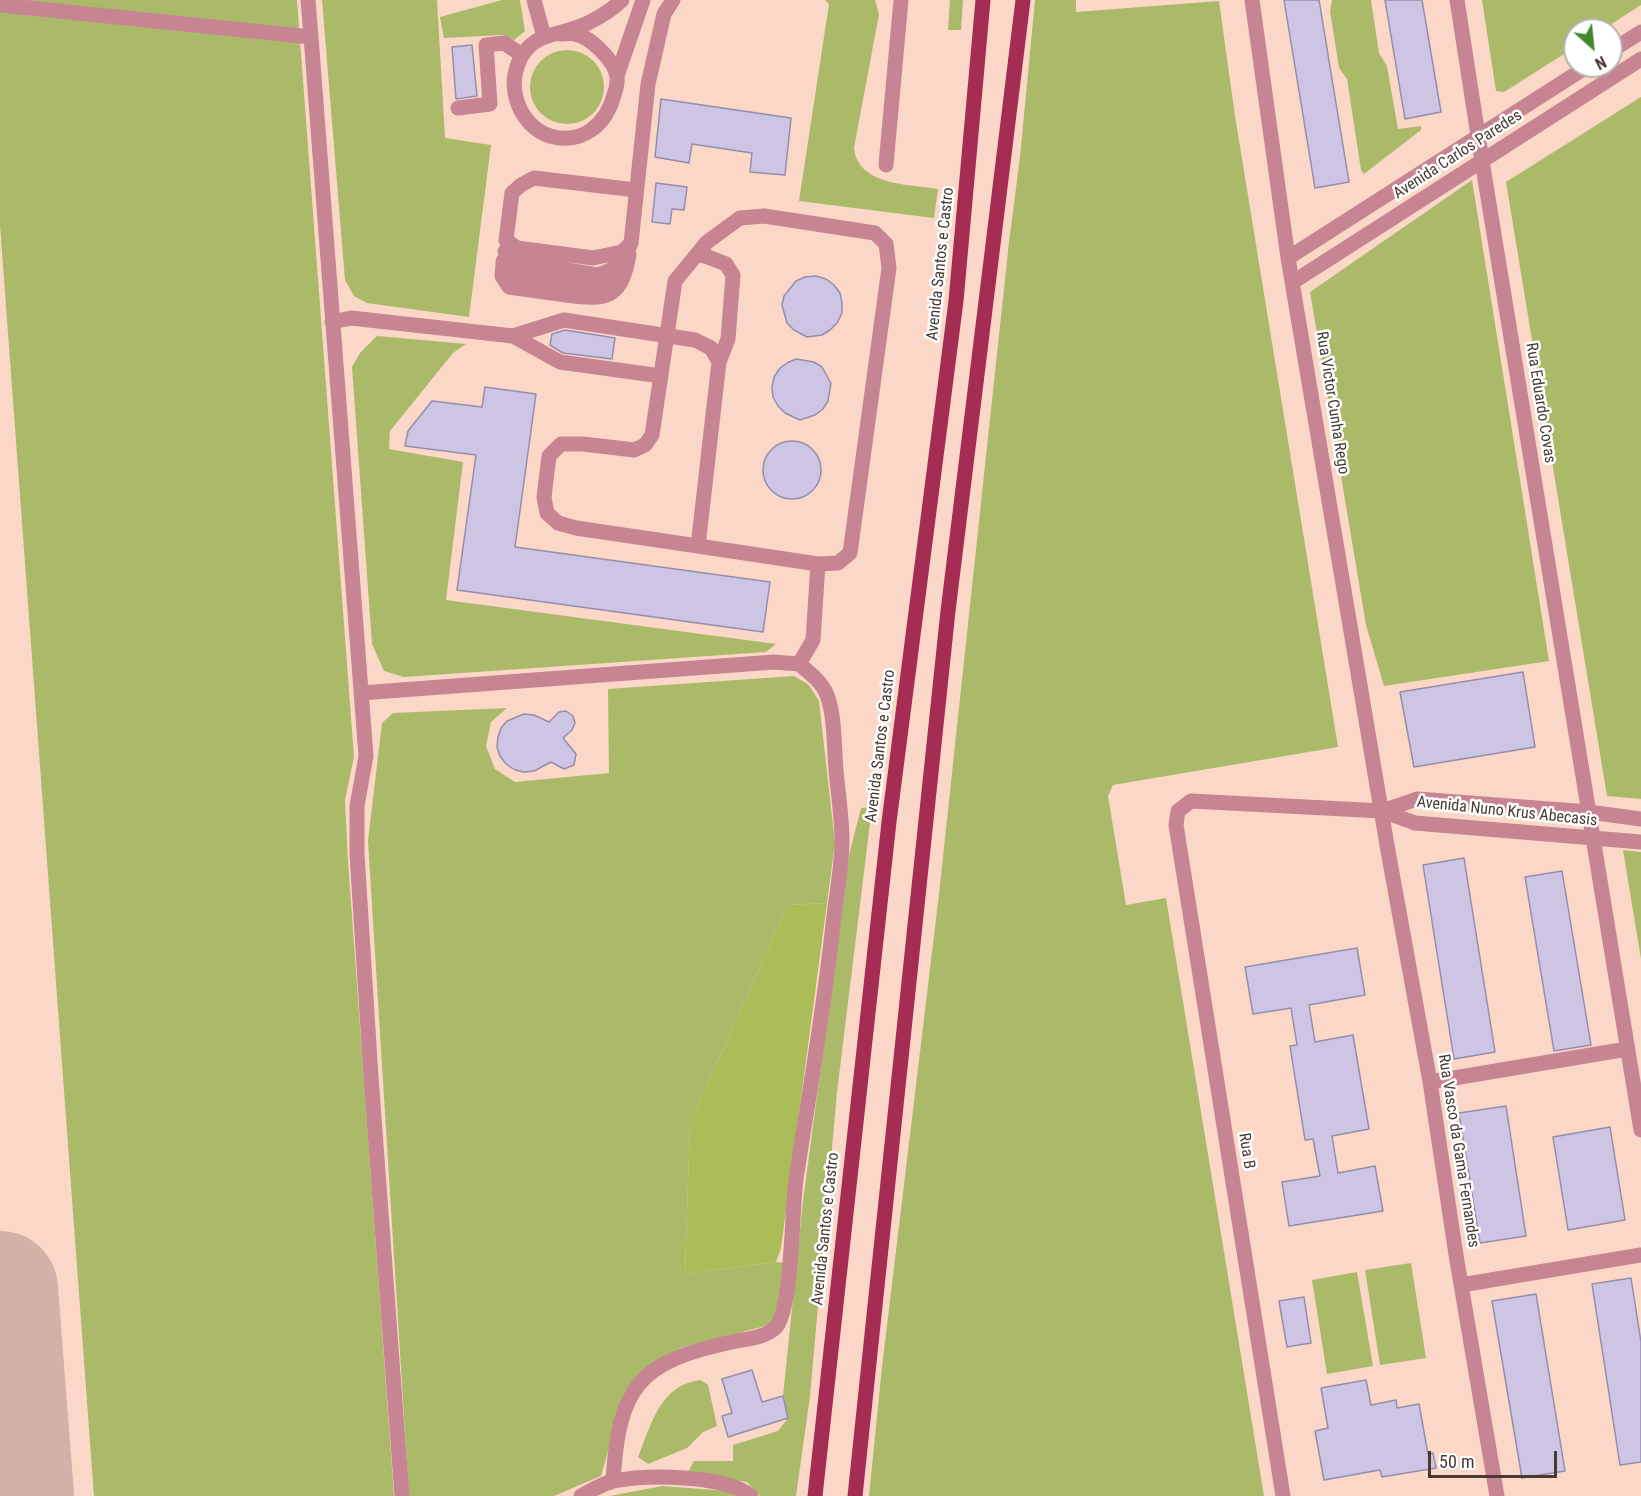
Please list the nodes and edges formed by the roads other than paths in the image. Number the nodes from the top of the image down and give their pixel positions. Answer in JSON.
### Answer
{"nodes":[{"id":1,"x":308,"y":0,"type":"edge"},
{"id":2,"x":534,"y":0,"type":"edge"},
{"id":3,"x":622,"y":0,"type":"edge"},
{"id":4,"x":643,"y":0,"type":"edge"},
{"id":5,"x":673,"y":0,"type":"edge"},
{"id":6,"x":901,"y":0,"type":"edge"},
{"id":7,"x":983,"y":0,"type":"edge"},
{"id":8,"x":1023,"y":0,"type":"edge"},
{"id":9,"x":1252,"y":0,"type":"edge"},
{"id":10,"x":1457,"y":0,"type":"edge"},
{"id":11,"x":0,"y":5,"type":"edge"},
{"id":12,"x":1641,"y":32,"type":"edge"},
{"id":13,"x":560,"y":34,"type":"junction"},
{"id":14,"x":311,"y":37,"type":"junction"},
{"id":15,"x":544,"y":37,"type":"junction"},
{"id":16,"x":1623,"y":43,"type":"edge"},
{"id":17,"x":522,"y":55,"type":"junction"},
{"id":18,"x":1641,"y":60,"type":"edge"},
{"id":19,"x":617,"y":75,"type":"junction"},
{"id":20,"x":1569,"y":78,"type":"edge"},
{"id":21,"x":458,"y":108,"type":"dead end"},
{"id":22,"x":1478,"y":136,"type":"junction"},
{"id":23,"x":1482,"y":161,"type":"junction"},
{"id":24,"x":886,"y":165,"type":"dead end"},
{"id":25,"x":636,"y":189,"type":"junction"},
{"id":26,"x":631,"y":243,"type":"junction"},
{"id":27,"x":504,"y":251,"type":"junction"},
{"id":28,"x":697,"y":254,"type":"junction"},
{"id":29,"x":1288,"y":258,"type":"junction"},
{"id":30,"x":1293,"y":282,"type":"junction"},
{"id":31,"x":332,"y":322,"type":"junction"},
{"id":32,"x":666,"y":334,"type":"junction"},
{"id":33,"x":513,"y":336,"type":"junction"},
{"id":34,"x":719,"y":362,"type":"junction"},
{"id":35,"x":661,"y":376,"type":"junction"},
{"id":36,"x":698,"y":546,"type":"junction"},
{"id":37,"x":818,"y":564,"type":"junction"},
{"id":38,"x":799,"y":664,"type":"junction"},
{"id":39,"x":361,"y":693,"type":"junction"},
{"id":40,"x":1382,"y":811,"type":"junction"},
{"id":41,"x":1589,"y":812,"type":"junction"},
{"id":42,"x":1641,"y":819,"type":"edge"},
{"id":43,"x":1593,"y":839,"type":"junction"},
{"id":44,"x":1641,"y":842,"type":"edge"},
{"id":45,"x":1628,"y":1049,"type":"junction"},
{"id":46,"x":1430,"y":1082,"type":"junction"},
{"id":47,"x":1641,"y":1130,"type":"edge"},
{"id":48,"x":1641,"y":1255,"type":"edge"},
{"id":49,"x":1461,"y":1285,"type":"junction"},
{"id":50,"x":613,"y":1481,"type":"junction"},
{"id":51,"x":402,"y":1496,"type":"edge"},
{"id":52,"x":580,"y":1496,"type":"edge"},
{"id":53,"x":750,"y":1496,"type":"edge"},
{"id":54,"x":815,"y":1496,"type":"edge"},
{"id":55,"x":855,"y":1496,"type":"edge"},
{"id":56,"x":1283,"y":1496,"type":"edge"},
{"id":57,"x":1497,"y":1496,"type":"edge"}],
"edges":[{"from":1,"to":14,"type":"street"},
{"from":2,"to":15,"type":"street"},
{"from":3,"to":13,"type":"street"},
{"from":4,"to":19,"type":"street"},
{"from":5,"to":25,"type":"street"},
{"from":6,"to":24,"type":"street"},
{"from":7,"to":54,"type":"main road","name":"Avenida Santos e Castro"},
{"from":8,"to":55,"type":"main road"},
{"from":9,"to":29,"type":"street","name":"Rua Victor Cunha Rego"},
{"from":10,"to":22,"type":"street","name":"Rua Eduardo Covas"},
{"from":11,"to":14,"type":"street"},
{"from":12,"to":16,"type":"street"},
{"from":13,"to":15,"type":"street"},
{"from":13,"to":19,"type":"street"},
{"from":14,"to":31,"type":"street"},
{"from":15,"to":17,"type":"street"},
{"from":17,"to":19,"type":"street"},
{"from":17,"to":21,"type":"street"},
{"from":18,"to":23,"type":"street","name":"Avenida Carlos Paredes"},
{"from":20,"to":22,"type":"street","name":"Avenida Carlos Paredes"},
{"from":22,"to":23,"type":"street","name":"Rua Eduardo Covas"},
{"from":22,"to":29,"type":"street","name":"Avenida Carlos Paredes"},
{"from":23,"to":30,"type":"street","name":"Avenida Carlos Paredes"},
{"from":23,"to":41,"type":"street","name":"Rua Eduardo Covas"},
{"from":25,"to":26,"type":"street"},
{"from":25,"to":27,"type":"street"},
{"from":26,"to":27,"type":"street"},
{"from":26,"to":27,"type":"street"},
{"from":28,"to":32,"type":"street"},
{"from":28,"to":34,"type":"street"},
{"from":28,"to":37,"type":"street"},
{"from":29,"to":30,"type":"street","name":"Rua Victor Cunha Rego"},
{"from":30,"to":40,"type":"street","name":"Rua Victor Cunha Rego"},
{"from":31,"to":33,"type":"street"},
{"from":31,"to":39,"type":"street"},
{"from":32,"to":33,"type":"street"},
{"from":32,"to":34,"type":"street"},
{"from":32,"to":35,"type":"street"},
{"from":33,"to":35,"type":"street"},
{"from":34,"to":36,"type":"street"},
{"from":35,"to":36,"type":"street"},
{"from":36,"to":37,"type":"street"},
{"from":37,"to":38,"type":"street"},
{"from":38,"to":39,"type":"street"},
{"from":38,"to":50,"type":"street"},
{"from":39,"to":51,"type":"street"},
{"from":40,"to":41,"type":"street","name":"Avenida Nuno Krus Abecasis"},
{"from":40,"to":43,"type":"street","name":"Avenida Nuno Krus Abecasis"},
{"from":40,"to":46,"type":"street","name":"Rua Vasco da Gama Fernandes"},
{"from":40,"to":56,"type":"street","name":"Rua B"},
{"from":41,"to":42,"type":"street","name":"Avenida Nuno Krus Abecasis"},
{"from":41,"to":43,"type":"street","name":"Rua Eduardo Covas"},
{"from":43,"to":44,"type":"street","name":"Avenida Nuno Krus Abecasis"},
{"from":43,"to":45,"type":"street","name":"Rua Eduardo Covas"},
{"from":45,"to":46,"type":"street"},
{"from":45,"to":47,"type":"street","name":"Rua Eduardo Covas"},
{"from":46,"to":49,"type":"street","name":"Rua Vasco da Gama Fernandes"},
{"from":48,"to":49,"type":"street"},
{"from":49,"to":57,"type":"street","name":"Rua Vasco da Gama Fernandes"},
{"from":50,"to":52,"type":"street"},
{"from":50,"to":53,"type":"street"}]}
